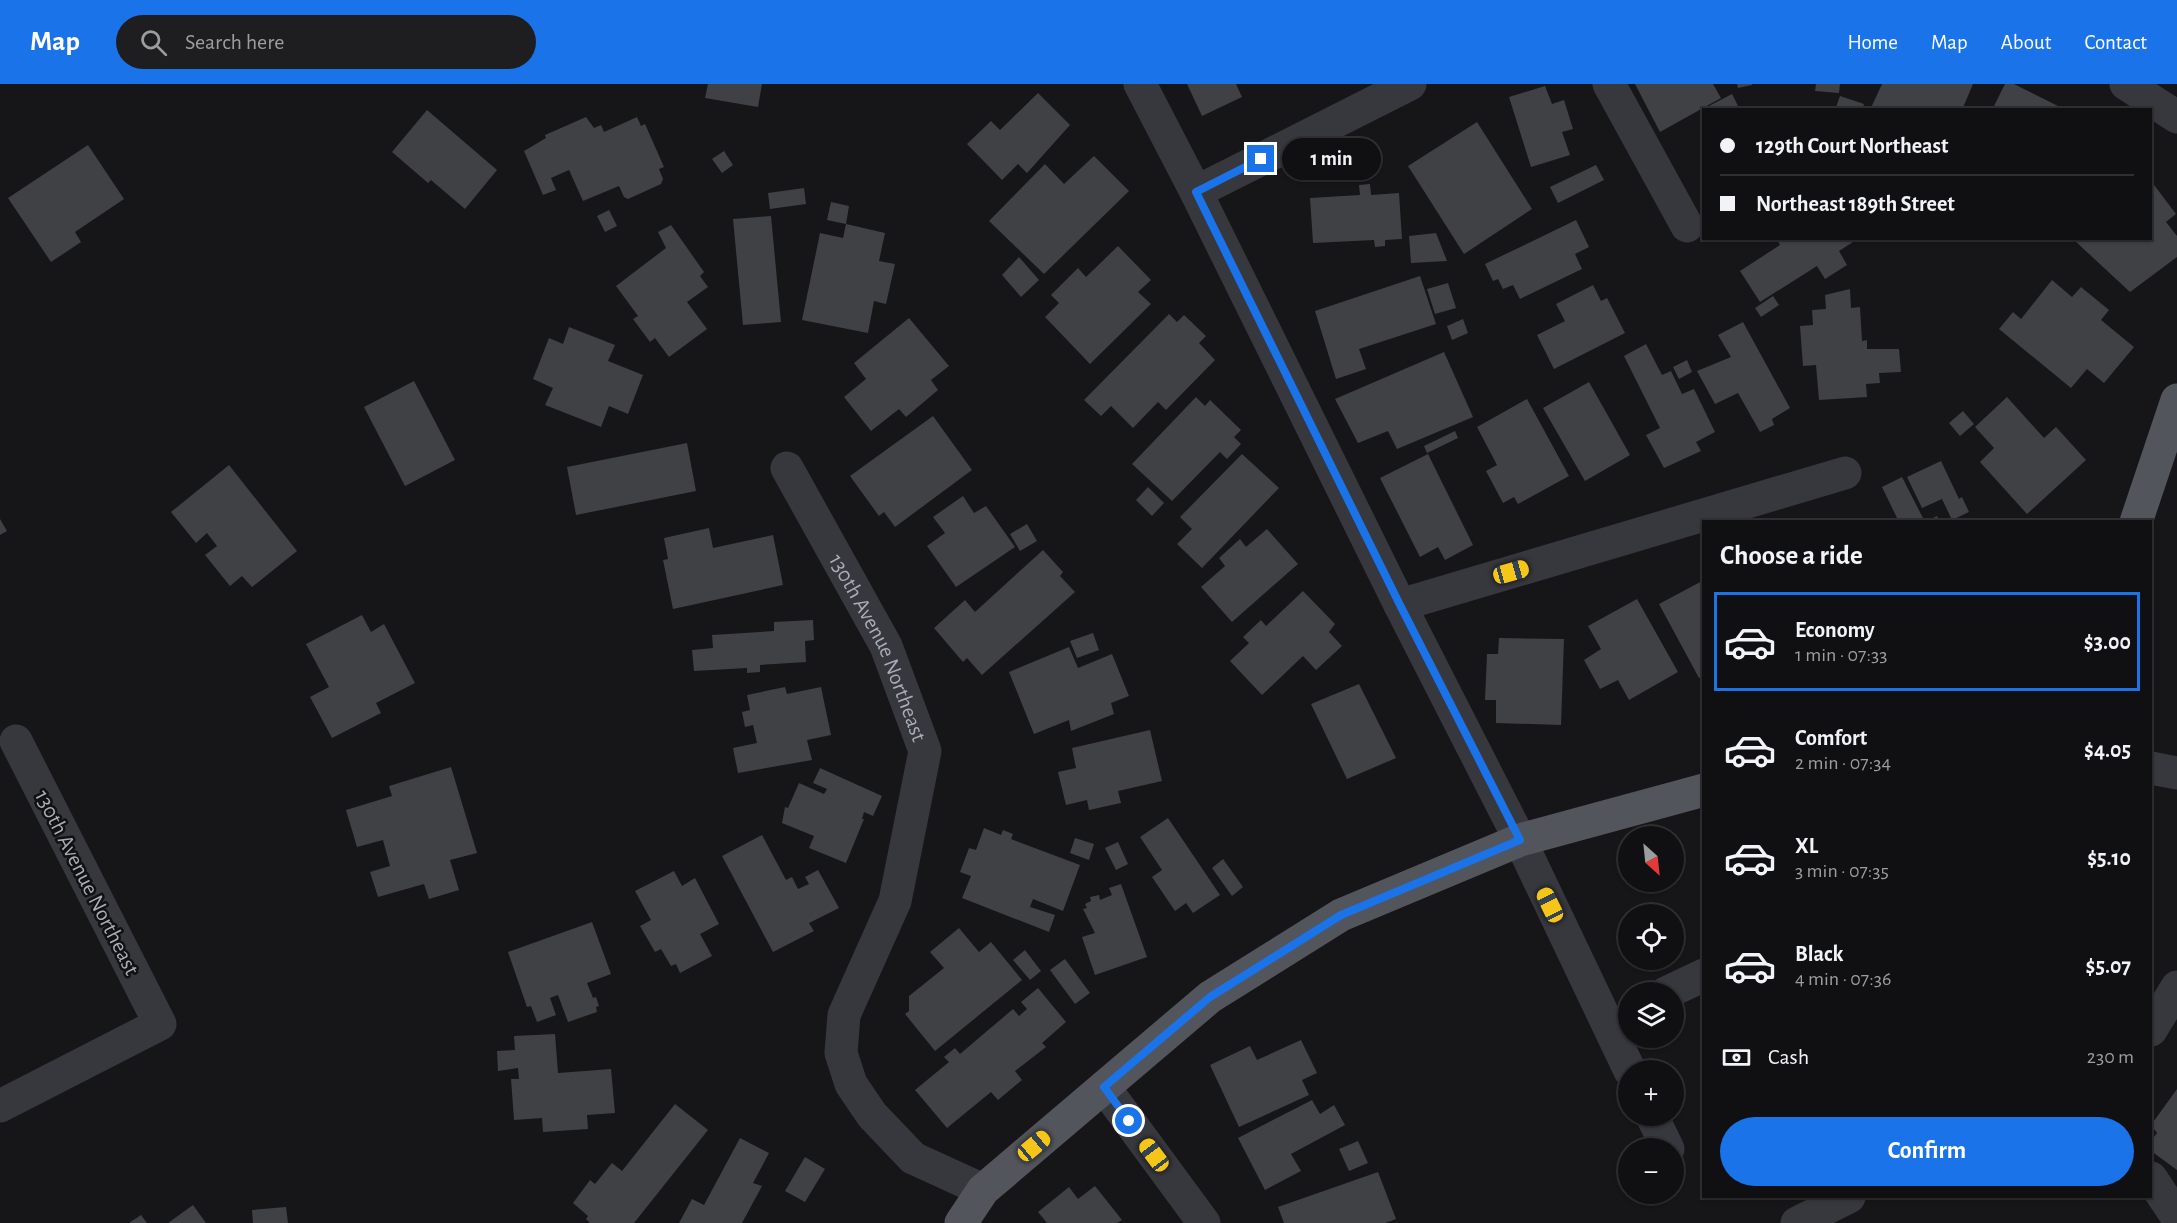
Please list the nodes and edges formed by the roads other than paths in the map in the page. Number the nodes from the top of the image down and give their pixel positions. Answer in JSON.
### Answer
{"nodes":[{"id":1,"x":1140,"y":84,"type":"edge"},
{"id":2,"x":1410,"y":84,"type":"edge"},
{"id":3,"x":1609,"y":84,"type":"edge"},
{"id":4,"x":2126,"y":84,"type":"edge"},
{"id":5,"x":2177,"y":117,"type":"edge"},
{"id":6,"x":1196,"y":192,"type":"junction"},
{"id":7,"x":1687,"y":226,"type":"dead end"},
{"id":8,"x":2177,"y":400,"type":"edge"},
{"id":9,"x":787,"y":468,"type":"dead end"},
{"id":10,"x":1845,"y":473,"type":"dead end"},
{"id":11,"x":2137,"y":520,"type":"edge"},
{"id":12,"x":1400,"y":605,"type":"junction"},
{"id":13,"x":16,"y":741,"type":"dead end"},
{"id":14,"x":2152,"y":768,"type":"edge"},
{"id":15,"x":2177,"y":773,"type":"edge"},
{"id":16,"x":1702,"y":791,"type":"edge"},
{"id":17,"x":1520,"y":840,"type":"junction"},
{"id":18,"x":1702,"y":976,"type":"edge"},
{"id":19,"x":1684,"y":984,"type":"edge"},
{"id":20,"x":2177,"y":987,"type":"edge"},
{"id":21,"x":1618,"y":1016,"type":"edge"},
{"id":22,"x":2152,"y":1028,"type":"edge"},
{"id":23,"x":1104,"y":1087,"type":"junction"},
{"id":24,"x":0,"y":1106,"type":"edge"},
{"id":25,"x":2152,"y":1180,"type":"edge"},
{"id":26,"x":983,"y":1190,"type":"junction"},
{"id":27,"x":1847,"y":1198,"type":"edge"},
{"id":28,"x":2177,"y":1217,"type":"edge"},
{"id":29,"x":961,"y":1223,"type":"edge"},
{"id":30,"x":1204,"y":1223,"type":"edge"},
{"id":31,"x":1797,"y":1223,"type":"edge"}],
"edges":[{"from":1,"to":6,"type":"street"},
{"from":2,"to":6,"type":"street"},
{"from":3,"to":7,"type":"street"},
{"from":4,"to":5,"type":"street"},
{"from":6,"to":12,"type":"street"},
{"from":8,"to":11,"type":"main road"},
{"from":9,"to":26,"type":"street","name":"130th Avenue Northeast"},
{"from":10,"to":12,"type":"street"},
{"from":12,"to":17,"type":"street"},
{"from":13,"to":24,"type":"street","name":"130th Avenue Northeast"},
{"from":14,"to":15,"type":"street"},
{"from":16,"to":17,"type":"main road"},
{"from":17,"to":21,"type":"street"},
{"from":17,"to":23,"type":"main road"},
{"from":18,"to":19,"type":"street"},
{"from":20,"to":22,"type":"street"},
{"from":23,"to":26,"type":"main road"},
{"from":23,"to":30,"type":"street"},
{"from":25,"to":28,"type":"street"},
{"from":26,"to":29,"type":"main road"},
{"from":27,"to":31,"type":"street"}]}
